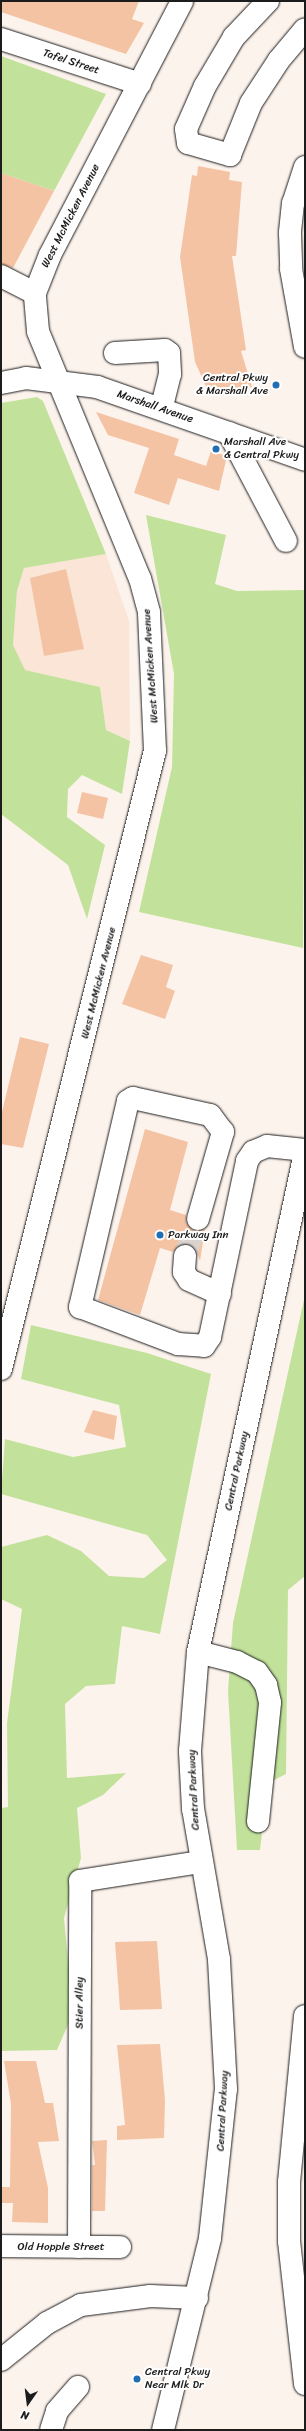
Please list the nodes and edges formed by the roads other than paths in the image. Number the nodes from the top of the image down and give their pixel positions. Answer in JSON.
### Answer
{"nodes":[{"id":1,"x":182,"y":1,"type":"edge"},
{"id":2,"x":268,"y":1,"type":"edge"},
{"id":3,"x":305,"y":29,"type":"edge"},
{"id":4,"x":1,"y":39,"type":"edge"},
{"id":5,"x":140,"y":84,"type":"junction"},
{"id":6,"x":305,"y":167,"type":"edge"},
{"id":7,"x":1,"y":276,"type":"edge"},
{"id":8,"x":35,"y":293,"type":"junction"},
{"id":9,"x":305,"y":348,"type":"edge"},
{"id":10,"x":115,"y":353,"type":"dead end"},
{"id":11,"x":59,"y":380,"type":"junction"},
{"id":12,"x":1,"y":383,"type":"edge"},
{"id":13,"x":161,"y":409,"type":"junction"},
{"id":14,"x":229,"y":433,"type":"junction"},
{"id":15,"x":305,"y":460,"type":"edge"},
{"id":16,"x":286,"y":541,"type":"dead end"},
{"id":17,"x":305,"y":1150,"type":"edge"},
{"id":18,"x":305,"y":1153,"type":"edge"},
{"id":19,"x":198,"y":1218,"type":"tunnel mouth"},
{"id":20,"x":185,"y":1256,"type":"tunnel mouth"},
{"id":21,"x":220,"y":1294,"type":"junction"},
{"id":22,"x":1,"y":1369,"type":"edge"},
{"id":23,"x":198,"y":1652,"type":"junction"},
{"id":24,"x":258,"y":1821,"type":"dead end"},
{"id":25,"x":200,"y":1862,"type":"junction"},
{"id":26,"x":305,"y":2016,"type":"edge"},
{"id":27,"x":1,"y":2246,"type":"edge"},
{"id":28,"x":79,"y":2247,"type":"junction"},
{"id":29,"x":120,"y":2247,"type":"dead end"},
{"id":30,"x":197,"y":2298,"type":"junction"},
{"id":31,"x":1,"y":2360,"type":"edge"},
{"id":32,"x":305,"y":2384,"type":"edge"},
{"id":33,"x":78,"y":2387,"type":"dead end"},
{"id":34,"x":51,"y":2430,"type":"edge"},
{"id":35,"x":164,"y":2430,"type":"edge"}],
"edges":[{"from":1,"to":5,"type":"main road","name":"West McMicken Avenue"},
{"from":2,"to":3,"type":"main road"},
{"from":4,"to":5,"type":"main road","name":"Tafel Street"},
{"from":5,"to":8,"type":"main road","name":"West McMicken Avenue"},
{"from":6,"to":9,"type":"main road"},
{"from":7,"to":8,"type":"main road"},
{"from":8,"to":11,"type":"main road","name":"West McMicken Avenue"},
{"from":10,"to":13,"type":"main road"},
{"from":11,"to":12,"type":"main road","name":"Marshall Avenue"},
{"from":11,"to":13,"type":"main road","name":"Marshall Avenue"},
{"from":11,"to":22,"type":"main road","name":"West McMicken Avenue"},
{"from":13,"to":14,"type":"main road","name":"Marshall Avenue"},
{"from":14,"to":15,"type":"main road","name":"Marshall Avenue"},
{"from":14,"to":16,"type":"main road"},
{"from":17,"to":21,"type":"main road"},
{"from":18,"to":23,"type":"main road","name":"Central Parkway"},
{"from":19,"to":21,"type":"main road"},
{"from":20,"to":21,"type":"main road"},
{"from":23,"to":24,"type":"main road"},
{"from":23,"to":25,"type":"main road","name":"Central Parkway"},
{"from":25,"to":28,"type":"main road","name":"Stier Alley"},
{"from":25,"to":30,"type":"main road","name":"Central Parkway"},
{"from":26,"to":32,"type":"main road"},
{"from":27,"to":28,"type":"main road","name":"Old Hopple Street"},
{"from":28,"to":29,"type":"main road","name":"Old Hopple Street"},
{"from":30,"to":31,"type":"main road"},
{"from":30,"to":35,"type":"main road","name":"Central Parkway"},
{"from":33,"to":34,"type":"main road"}]}
